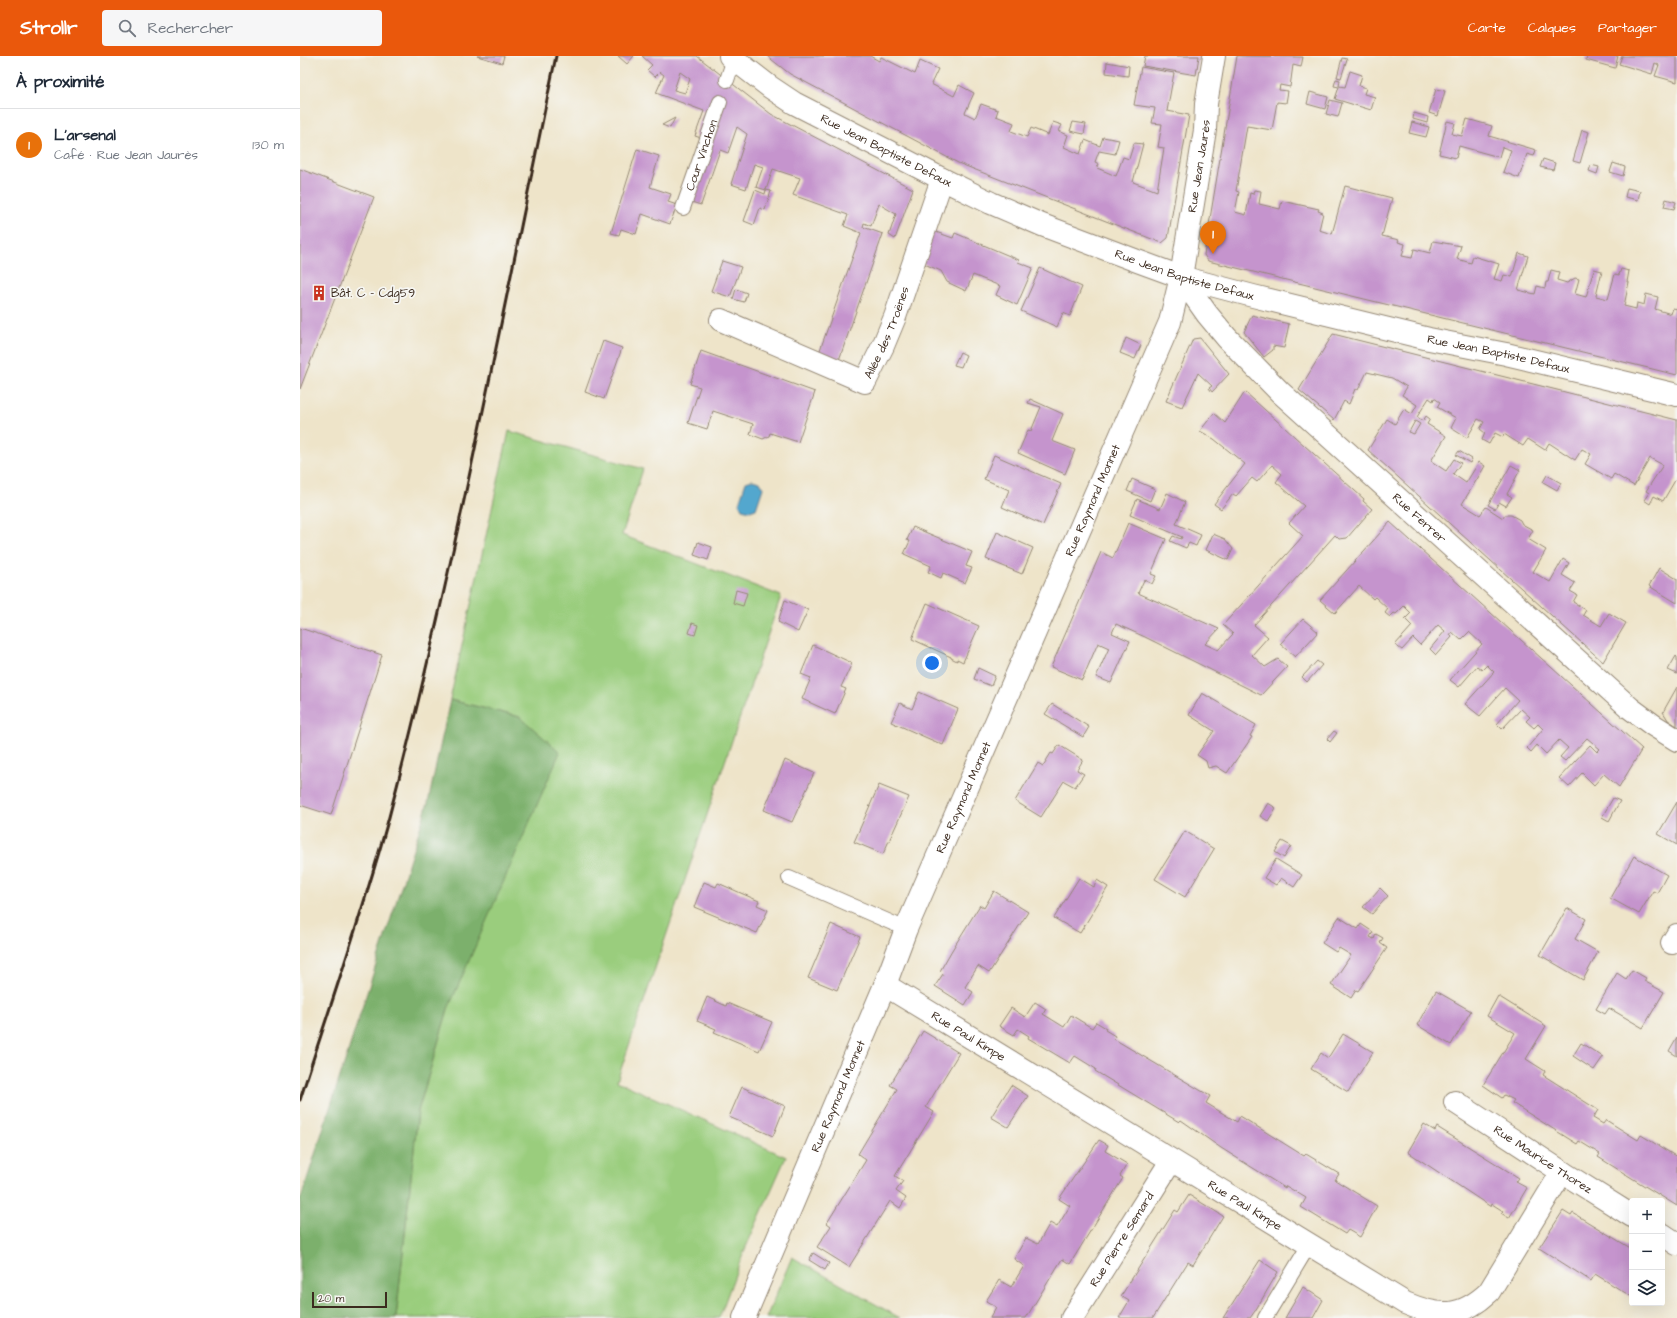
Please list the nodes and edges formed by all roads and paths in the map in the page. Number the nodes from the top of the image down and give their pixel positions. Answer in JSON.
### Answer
{"nodes":[{"id":1,"x":1214,"y":56,"type":"edge"},
{"id":2,"x":732,"y":58,"type":"edge"},
{"id":3,"x":727,"y":80,"type":"dead end"},
{"id":4,"x":720,"y":102,"type":"dead end"},
{"id":5,"x":942,"y":179,"type":"junction"},
{"id":6,"x":683,"y":208,"type":"dead end"},
{"id":7,"x":1181,"y":277,"type":"junction"},
{"id":8,"x":721,"y":320,"type":"dead end"},
{"id":9,"x":1677,"y":394,"type":"edge"},
{"id":10,"x":1677,"y":740,"type":"edge"},
{"id":11,"x":789,"y":878,"type":"dead end"},
{"id":12,"x":906,"y":929,"type":"junction"},
{"id":13,"x":885,"y":985,"type":"junction"},
{"id":14,"x":1455,"y":1102,"type":"dead end"},
{"id":15,"x":1171,"y":1161,"type":"junction"},
{"id":16,"x":1562,"y":1172,"type":"junction"},
{"id":17,"x":1629,"y":1214,"type":"edge"},
{"id":18,"x":1665,"y":1236,"type":"edge"},
{"id":19,"x":1677,"y":1244,"type":"edge"},
{"id":20,"x":1309,"y":1245,"type":"junction"},
{"id":21,"x":744,"y":1318,"type":"edge"},
{"id":22,"x":1072,"y":1318,"type":"edge"},
{"id":23,"x":1265,"y":1318,"type":"edge"}],
"edges":[{"from":1,"to":7,"type":"street","name":"Rue Jean Jaurès"},
{"from":2,"to":3,"type":"lane"},
{"from":2,"to":5,"type":"street","name":"Rue Jean Baptiste Defaux"},
{"from":4,"to":6,"type":"lane","name":"Cour Vinchon"},
{"from":5,"to":7,"type":"street","name":"Rue Jean Baptiste Defaux"},
{"from":5,"to":8,"type":"street","name":"Allée des Troënes"},
{"from":7,"to":9,"type":"street","name":"Rue Jean Baptiste Defaux"},
{"from":7,"to":10,"type":"street","name":"Rue Ferrer"},
{"from":7,"to":12,"type":"street","name":"Rue Raymond Monnet"},
{"from":11,"to":12,"type":"lane"},
{"from":12,"to":13,"type":"street","name":"Rue Raymond Monnet"},
{"from":13,"to":15,"type":"street","name":"Rue Paul Kimpe"},
{"from":13,"to":21,"type":"street","name":"Rue Raymond Monnet"},
{"from":14,"to":16,"type":"street","name":"Rue Maurice Thorez"},
{"from":15,"to":20,"type":"street","name":"Rue Paul Kimpe"},
{"from":15,"to":22,"type":"street","name":"Rue Pierre Semard"},
{"from":16,"to":17,"type":"street","name":"Rue Maurice Thorez"},
{"from":16,"to":20,"type":"street","name":"Rue Paul Kimpe"},
{"from":18,"to":19,"type":"street"},
{"from":20,"to":23,"type":"lane"}]}
